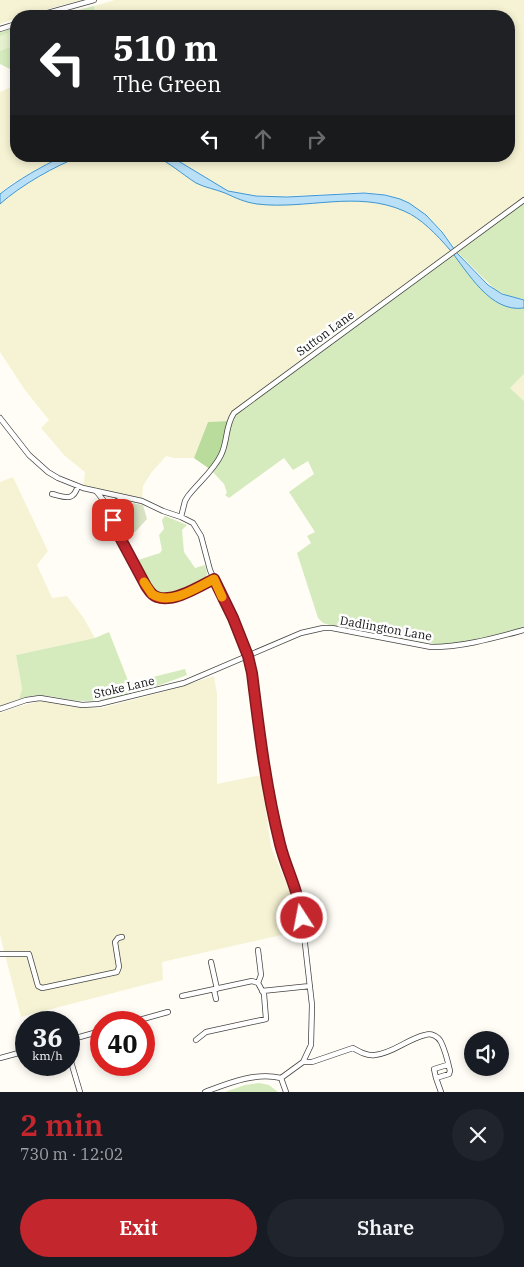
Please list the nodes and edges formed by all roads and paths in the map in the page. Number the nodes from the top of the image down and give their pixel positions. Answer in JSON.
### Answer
{"nodes":[{"id":1,"x":94,"y":0,"type":"edge"},
{"id":2,"x":58,"y":10,"type":"edge"},
{"id":3,"x":524,"y":200,"type":"edge"},
{"id":4,"x":0,"y":418,"type":"edge"},
{"id":5,"x":78,"y":486,"type":"junction"},
{"id":6,"x":96,"y":491,"type":"junction"},
{"id":7,"x":52,"y":494,"type":"dead end"},
{"id":8,"x":58,"y":495,"type":"junction"},
{"id":9,"x":123,"y":498,"type":"junction"},
{"id":10,"x":57,"y":501,"type":"dead end"},
{"id":11,"x":108,"y":506,"type":"junction"},
{"id":12,"x":181,"y":517,"type":"junction"},
{"id":13,"x":214,"y":579,"type":"junction"},
{"id":14,"x":524,"y":630,"type":"edge"},
{"id":15,"x":248,"y":656,"type":"junction"},
{"id":16,"x":0,"y":709,"type":"edge"},
{"id":17,"x":122,"y":937,"type":"dead end"},
{"id":18,"x":258,"y":950,"type":"dead end"},
{"id":19,"x":0,"y":954,"type":"edge"},
{"id":20,"x":211,"y":962,"type":"dead end"},
{"id":21,"x":258,"y":982,"type":"junction"},
{"id":22,"x":310,"y":986,"type":"junction"},
{"id":23,"x":216,"y":989,"type":"junction"},
{"id":24,"x":262,"y":991,"type":"junction"},
{"id":25,"x":182,"y":996,"type":"dead end"},
{"id":26,"x":216,"y":999,"type":"dead end"},
{"id":27,"x":168,"y":1012,"type":"dead end"},
{"id":28,"x":155,"y":1016,"type":"edge"},
{"id":29,"x":196,"y":1040,"type":"dead end"},
{"id":30,"x":15,"y":1055,"type":"edge"},
{"id":31,"x":0,"y":1058,"type":"edge"},
{"id":32,"x":303,"y":1062,"type":"junction"},
{"id":33,"x":447,"y":1065,"type":"junction"},
{"id":34,"x":75,"y":1076,"type":"edge"},
{"id":35,"x":281,"y":1078,"type":"junction"},
{"id":36,"x":436,"y":1078,"type":"junction"},
{"id":37,"x":80,"y":1092,"type":"edge"},
{"id":38,"x":205,"y":1092,"type":"edge"},
{"id":39,"x":286,"y":1092,"type":"edge"},
{"id":40,"x":441,"y":1092,"type":"edge"}],
"edges":[{"from":1,"to":2,"type":"street"},
{"from":3,"to":12,"type":"street","name":"Sutton Lane"},
{"from":4,"to":5,"type":"street"},
{"from":5,"to":6,"type":"street"},
{"from":5,"to":8,"type":"street"},
{"from":6,"to":9,"type":"street"},
{"from":6,"to":11,"type":"street"},
{"from":7,"to":8,"type":"street"},
{"from":8,"to":10,"type":"street"},
{"from":9,"to":11,"type":"street"},
{"from":9,"to":12,"type":"street"},
{"from":11,"to":13,"type":"street"},
{"from":12,"to":13,"type":"street"},
{"from":13,"to":15,"type":"street"},
{"from":14,"to":15,"type":"street","name":"Dadlington Lane"},
{"from":15,"to":16,"type":"street","name":"Stoke Lane"},
{"from":15,"to":22,"type":"street"},
{"from":17,"to":19,"type":"street"},
{"from":18,"to":21,"type":"street"},
{"from":20,"to":23,"type":"street"},
{"from":21,"to":23,"type":"street"},
{"from":21,"to":24,"type":"street"},
{"from":22,"to":24,"type":"street"},
{"from":22,"to":32,"type":"street"},
{"from":23,"to":25,"type":"street"},
{"from":23,"to":26,"type":"street"},
{"from":24,"to":29,"type":"street"},
{"from":27,"to":28,"type":"street"},
{"from":30,"to":31,"type":"street"},
{"from":32,"to":33,"type":"street"},
{"from":32,"to":35,"type":"street"},
{"from":33,"to":36,"type":"street"},
{"from":33,"to":36,"type":"street"},
{"from":34,"to":37,"type":"street"},
{"from":35,"to":38,"type":"street"},
{"from":35,"to":39,"type":"street"},
{"from":36,"to":40,"type":"street"}]}
